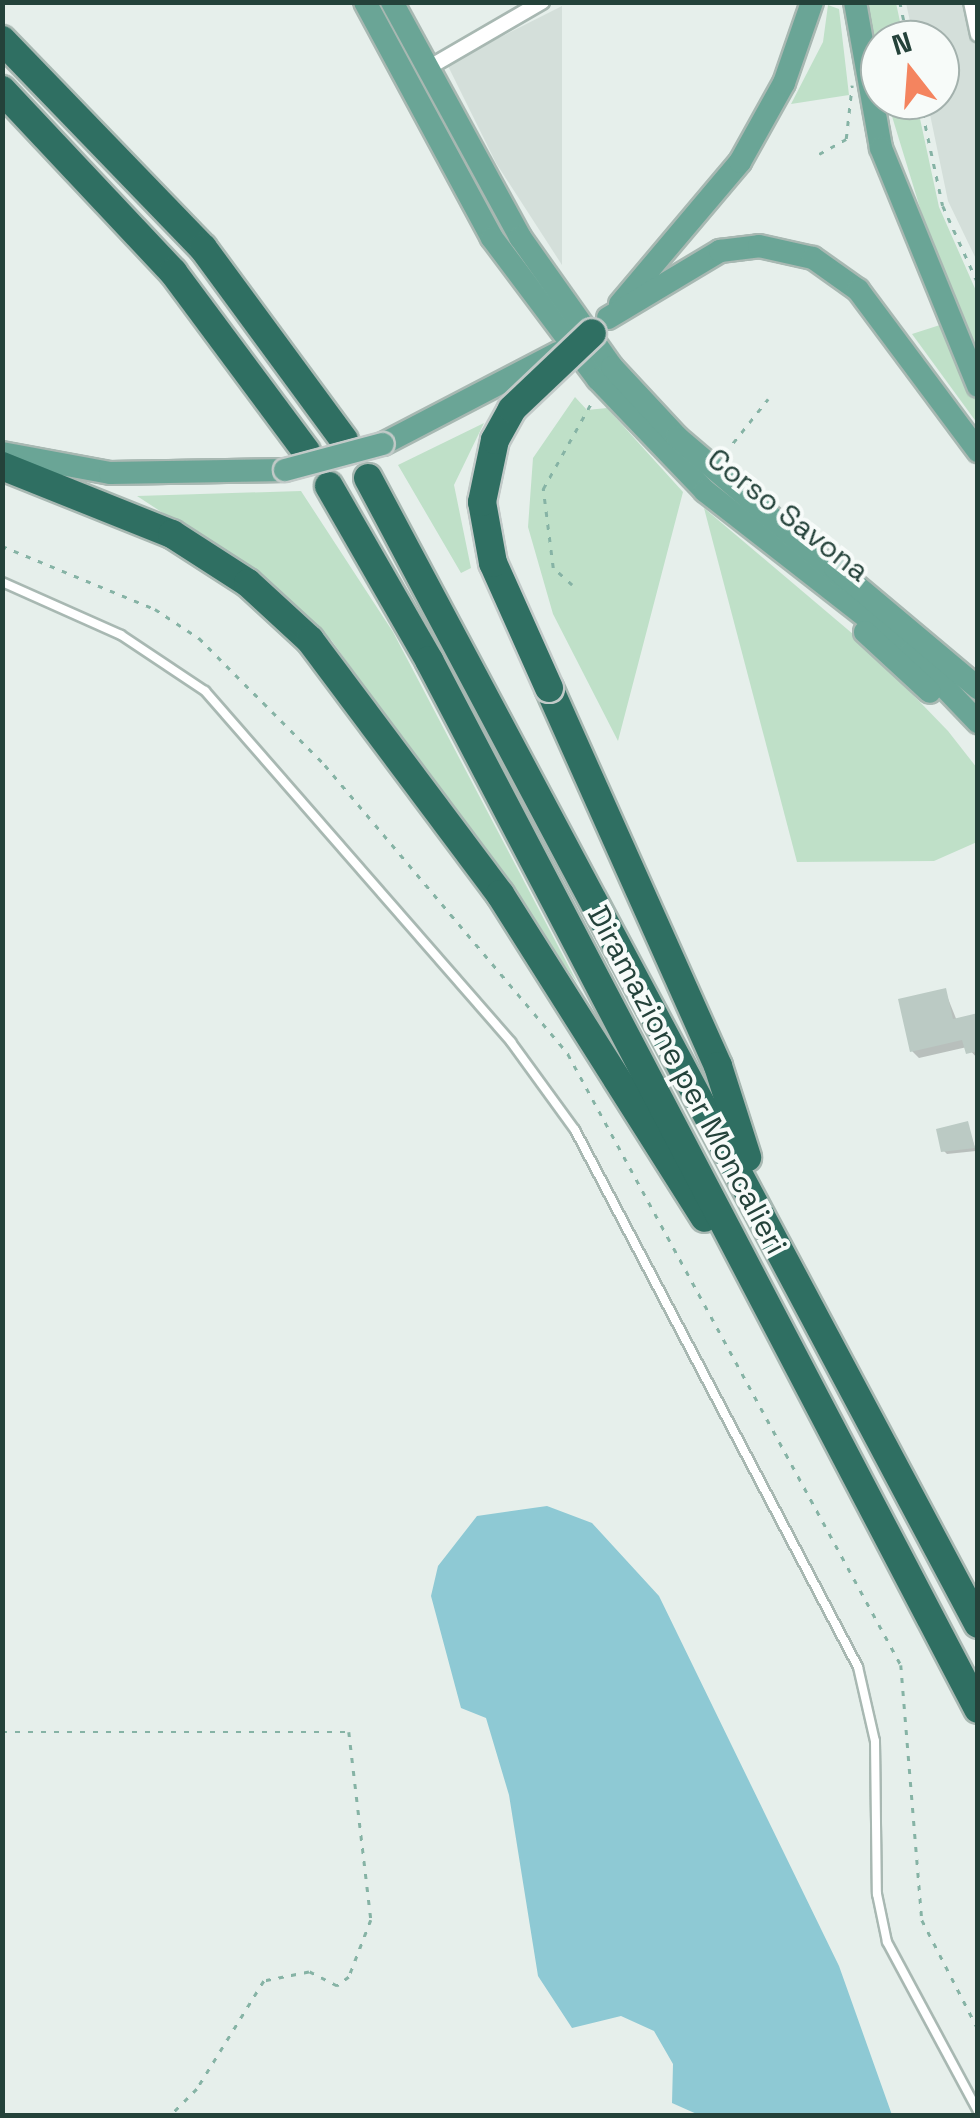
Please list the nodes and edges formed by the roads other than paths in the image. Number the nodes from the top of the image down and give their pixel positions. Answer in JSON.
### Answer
{"nodes":[{"id":1,"x":364,"y":2,"type":"edge"},
{"id":2,"x":392,"y":2,"type":"edge"},
{"id":3,"x":542,"y":2,"type":"edge"},
{"id":4,"x":812,"y":2,"type":"edge"},
{"id":5,"x":855,"y":2,"type":"edge"},
{"id":6,"x":971,"y":2,"type":"edge"},
{"id":7,"x":978,"y":34,"type":"edge"},
{"id":8,"x":2,"y":40,"type":"edge"},
{"id":9,"x":428,"y":68,"type":"junction"},
{"id":10,"x":2,"y":90,"type":"edge"},
{"id":11,"x":599,"y":326,"type":"junction"},
{"id":12,"x":978,"y":386,"type":"edge"},
{"id":13,"x":344,"y":440,"type":"dead end"},
{"id":14,"x":306,"y":451,"type":"dead end"},
{"id":15,"x":978,"y":452,"type":"edge"},
{"id":16,"x":2,"y":454,"type":"edge"},
{"id":17,"x":2,"y":466,"type":"edge"},
{"id":18,"x":368,"y":478,"type":"dead end"},
{"id":19,"x":329,"y":486,"type":"dead end"},
{"id":20,"x":756,"y":532,"type":"junction"},
{"id":21,"x":816,"y":554,"type":"junction"},
{"id":22,"x":2,"y":582,"type":"edge"},
{"id":23,"x":978,"y":688,"type":"edge"},
{"id":24,"x":978,"y":706,"type":"edge"},
{"id":25,"x":978,"y":722,"type":"edge"},
{"id":26,"x":978,"y":740,"type":"edge"},
{"id":27,"x":764,"y":1210,"type":"junction"},
{"id":28,"x":797,"y":1359,"type":"junction"},
{"id":29,"x":978,"y":1624,"type":"edge"},
{"id":30,"x":978,"y":1709,"type":"edge"},
{"id":31,"x":978,"y":2111,"type":"edge"}],
"edges":[{"from":1,"to":20,"type":"main road","name":"Corso Savona"},
{"from":2,"to":9,"type":"main road","name":"Corso Savona"},
{"from":3,"to":9,"type":"street"},
{"from":4,"to":11,"type":"main road"},
{"from":5,"to":12,"type":"main road"},
{"from":6,"to":7,"type":"street"},
{"from":8,"to":13,"type":"highway"},
{"from":9,"to":21,"type":"main road","name":"Corso Savona"},
{"from":10,"to":14,"type":"highway"},
{"from":11,"to":15,"type":"main road"},
{"from":11,"to":16,"type":"main road","bridge":true},
{"from":11,"to":27,"type":"highway","bridge":true},
{"from":17,"to":28,"type":"highway"},
{"from":18,"to":27,"type":"highway","name":"Diramazione per Moncalieri"},
{"from":19,"to":28,"type":"highway","name":"Diramazione per Moncalieri"},
{"from":20,"to":25,"type":"main road","name":"Corso Savona"},
{"from":20,"to":26,"type":"main road"},
{"from":21,"to":23,"type":"main road"},
{"from":21,"to":24,"type":"main road","name":"Corso Savona"},
{"from":22,"to":31,"type":"lane"},
{"from":27,"to":29,"type":"highway","name":"Diramazione per Moncalieri"},
{"from":28,"to":30,"type":"highway","name":"Diramazione per Moncalieri"}]}
